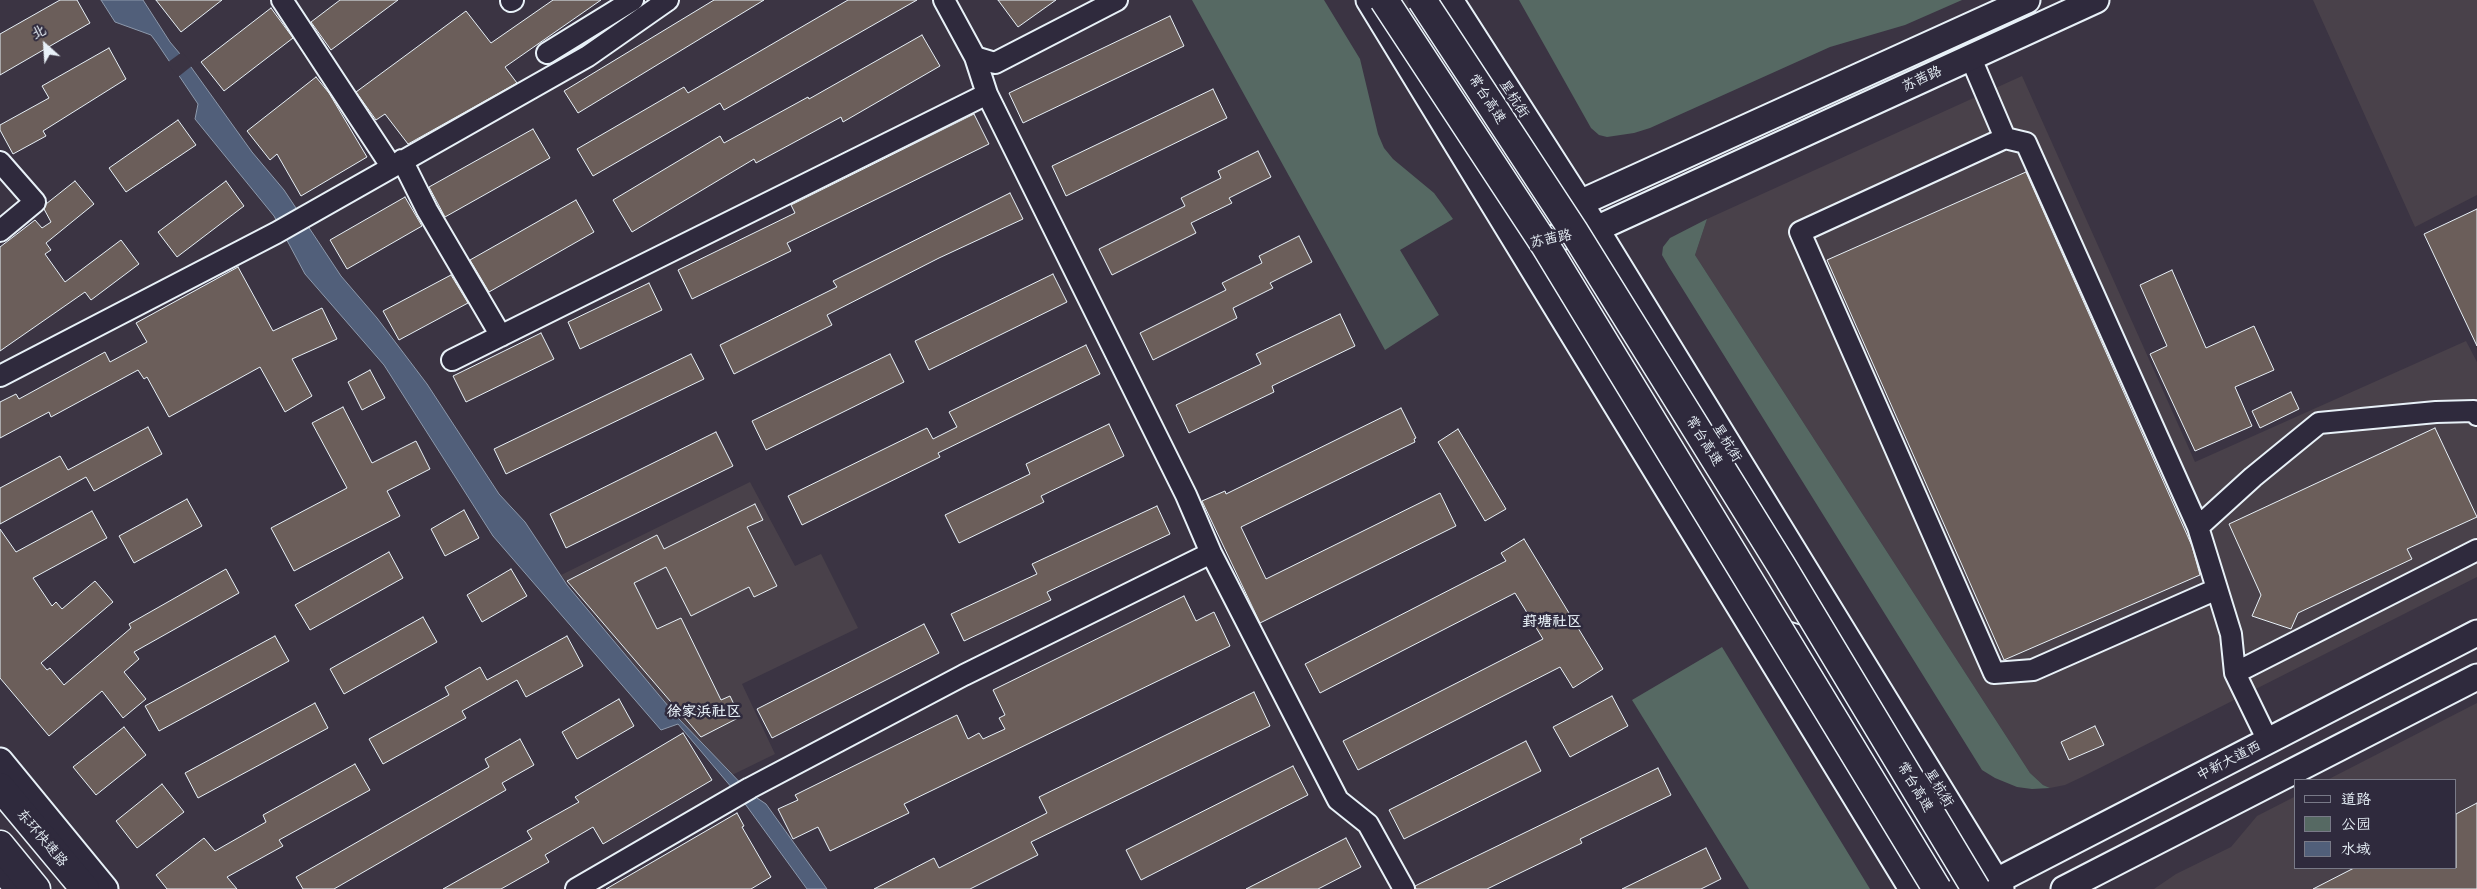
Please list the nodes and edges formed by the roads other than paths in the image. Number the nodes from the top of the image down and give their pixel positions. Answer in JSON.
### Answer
{"nodes":[{"id":1,"x":282,"y":0,"type":"edge"},
{"id":2,"x":633,"y":0,"type":"edge"},
{"id":3,"x":668,"y":0,"type":"edge"},
{"id":4,"x":944,"y":0,"type":"edge"},
{"id":5,"x":1117,"y":0,"type":"edge"},
{"id":6,"x":1369,"y":0,"type":"edge"},
{"id":7,"x":1384,"y":0,"type":"edge"},
{"id":8,"x":1422,"y":0,"type":"edge"},
{"id":9,"x":1450,"y":0,"type":"edge"},
{"id":10,"x":2027,"y":0,"type":"edge"},
{"id":11,"x":2096,"y":0,"type":"edge"},
{"id":12,"x":547,"y":53,"type":"dead end"},
{"id":13,"x":975,"y":56,"type":"junction"},
{"id":14,"x":1970,"y":56,"type":"junction"},
{"id":15,"x":987,"y":94,"type":"junction"},
{"id":16,"x":2005,"y":138,"type":"junction"},
{"id":17,"x":0,"y":162,"type":"edge"},
{"id":18,"x":397,"y":163,"type":"junction"},
{"id":19,"x":1580,"y":203,"type":"junction"},
{"id":20,"x":1596,"y":229,"type":"junction"},
{"id":21,"x":0,"y":231,"type":"edge"},
{"id":22,"x":1521,"y":246,"type":"junction"},
{"id":23,"x":502,"y":336,"type":"junction"},
{"id":24,"x":452,"y":360,"type":"dead end"},
{"id":25,"x":2,"y":370,"type":"edge"},
{"id":26,"x":2477,"y":415,"type":"edge"},
{"id":27,"x":2198,"y":527,"type":"junction"},
{"id":28,"x":2477,"y":550,"type":"edge"},
{"id":29,"x":1212,"y":553,"type":"junction"},
{"id":30,"x":2217,"y":589,"type":"junction"},
{"id":31,"x":1750,"y":623,"type":"junction"},
{"id":32,"x":2477,"y":634,"type":"edge"},
{"id":33,"x":2235,"y":673,"type":"junction"},
{"id":34,"x":2477,"y":677,"type":"edge"},
{"id":35,"x":2268,"y":741,"type":"junction"},
{"id":36,"x":0,"y":761,"type":"edge"},
{"id":37,"x":0,"y":787,"type":"edge"},
{"id":38,"x":0,"y":845,"type":"edge"},
{"id":39,"x":0,"y":868,"type":"edge"},
{"id":40,"x":1989,"y":887,"type":"edge"},
{"id":41,"x":18,"y":889,"type":"edge"},
{"id":42,"x":36,"y":889,"type":"edge"},
{"id":43,"x":85,"y":889,"type":"edge"},
{"id":44,"x":105,"y":889,"type":"edge"},
{"id":45,"x":576,"y":889,"type":"edge"},
{"id":46,"x":1404,"y":889,"type":"edge"},
{"id":47,"x":1912,"y":889,"type":"edge"},
{"id":48,"x":1937,"y":889,"type":"edge"},
{"id":49,"x":1954,"y":889,"type":"edge"},
{"id":50,"x":2064,"y":889,"type":"edge"}],
"edges":[{"from":1,"to":18,"type":"street"},
{"from":2,"to":12,"type":"street"},
{"from":3,"to":18,"type":"street"},
{"from":4,"to":13,"type":"street"},
{"from":5,"to":13,"type":"street"},
{"from":6,"to":22,"type":"main road"},
{"from":7,"to":48,"type":"highway","bridge":true},
{"from":8,"to":40,"type":"highway","name":"常台高速","bridge":true},
{"from":9,"to":19,"type":"main road","name":"星杭街"},
{"from":10,"to":19,"type":"main road","name":"苏茜路"},
{"from":11,"to":14,"type":"main road","name":"苏茜路"},
{"from":13,"to":15,"type":"street"},
{"from":14,"to":16,"type":"street"},
{"from":14,"to":20,"type":"main road","name":"苏茜路"},
{"from":15,"to":23,"type":"street"},
{"from":15,"to":29,"type":"street"},
{"from":16,"to":27,"type":"street"},
{"from":16,"to":30,"type":"street"},
{"from":17,"to":21,"type":"street"},
{"from":18,"to":23,"type":"street"},
{"from":18,"to":25,"type":"street"},
{"from":19,"to":20,"type":"main road","name":"星杭街"},
{"from":19,"to":22,"type":"main road","name":"苏茜路"},
{"from":20,"to":22,"type":"main road","name":"苏茜路"},
{"from":20,"to":40,"type":"main road","name":"星杭街"},
{"from":22,"to":31,"type":"main road"},
{"from":23,"to":24,"type":"street"},
{"from":26,"to":27,"type":"street"},
{"from":27,"to":30,"type":"street"},
{"from":28,"to":33,"type":"street"},
{"from":29,"to":45,"type":"street"},
{"from":29,"to":46,"type":"street"},
{"from":30,"to":33,"type":"street"},
{"from":31,"to":47,"type":"main road"},
{"from":31,"to":49,"type":"main road"},
{"from":32,"to":35,"type":"main road","name":"中新大道西"},
{"from":33,"to":35,"type":"street"},
{"from":34,"to":50,"type":"main road"},
{"from":35,"to":40,"type":"main road","name":"中新大道西"},
{"from":36,"to":44,"type":"main road"},
{"from":37,"to":43,"type":"highway","name":"东环快速路"},
{"from":38,"to":42,"type":"highway"},
{"from":39,"to":41,"type":"main road"}]}
